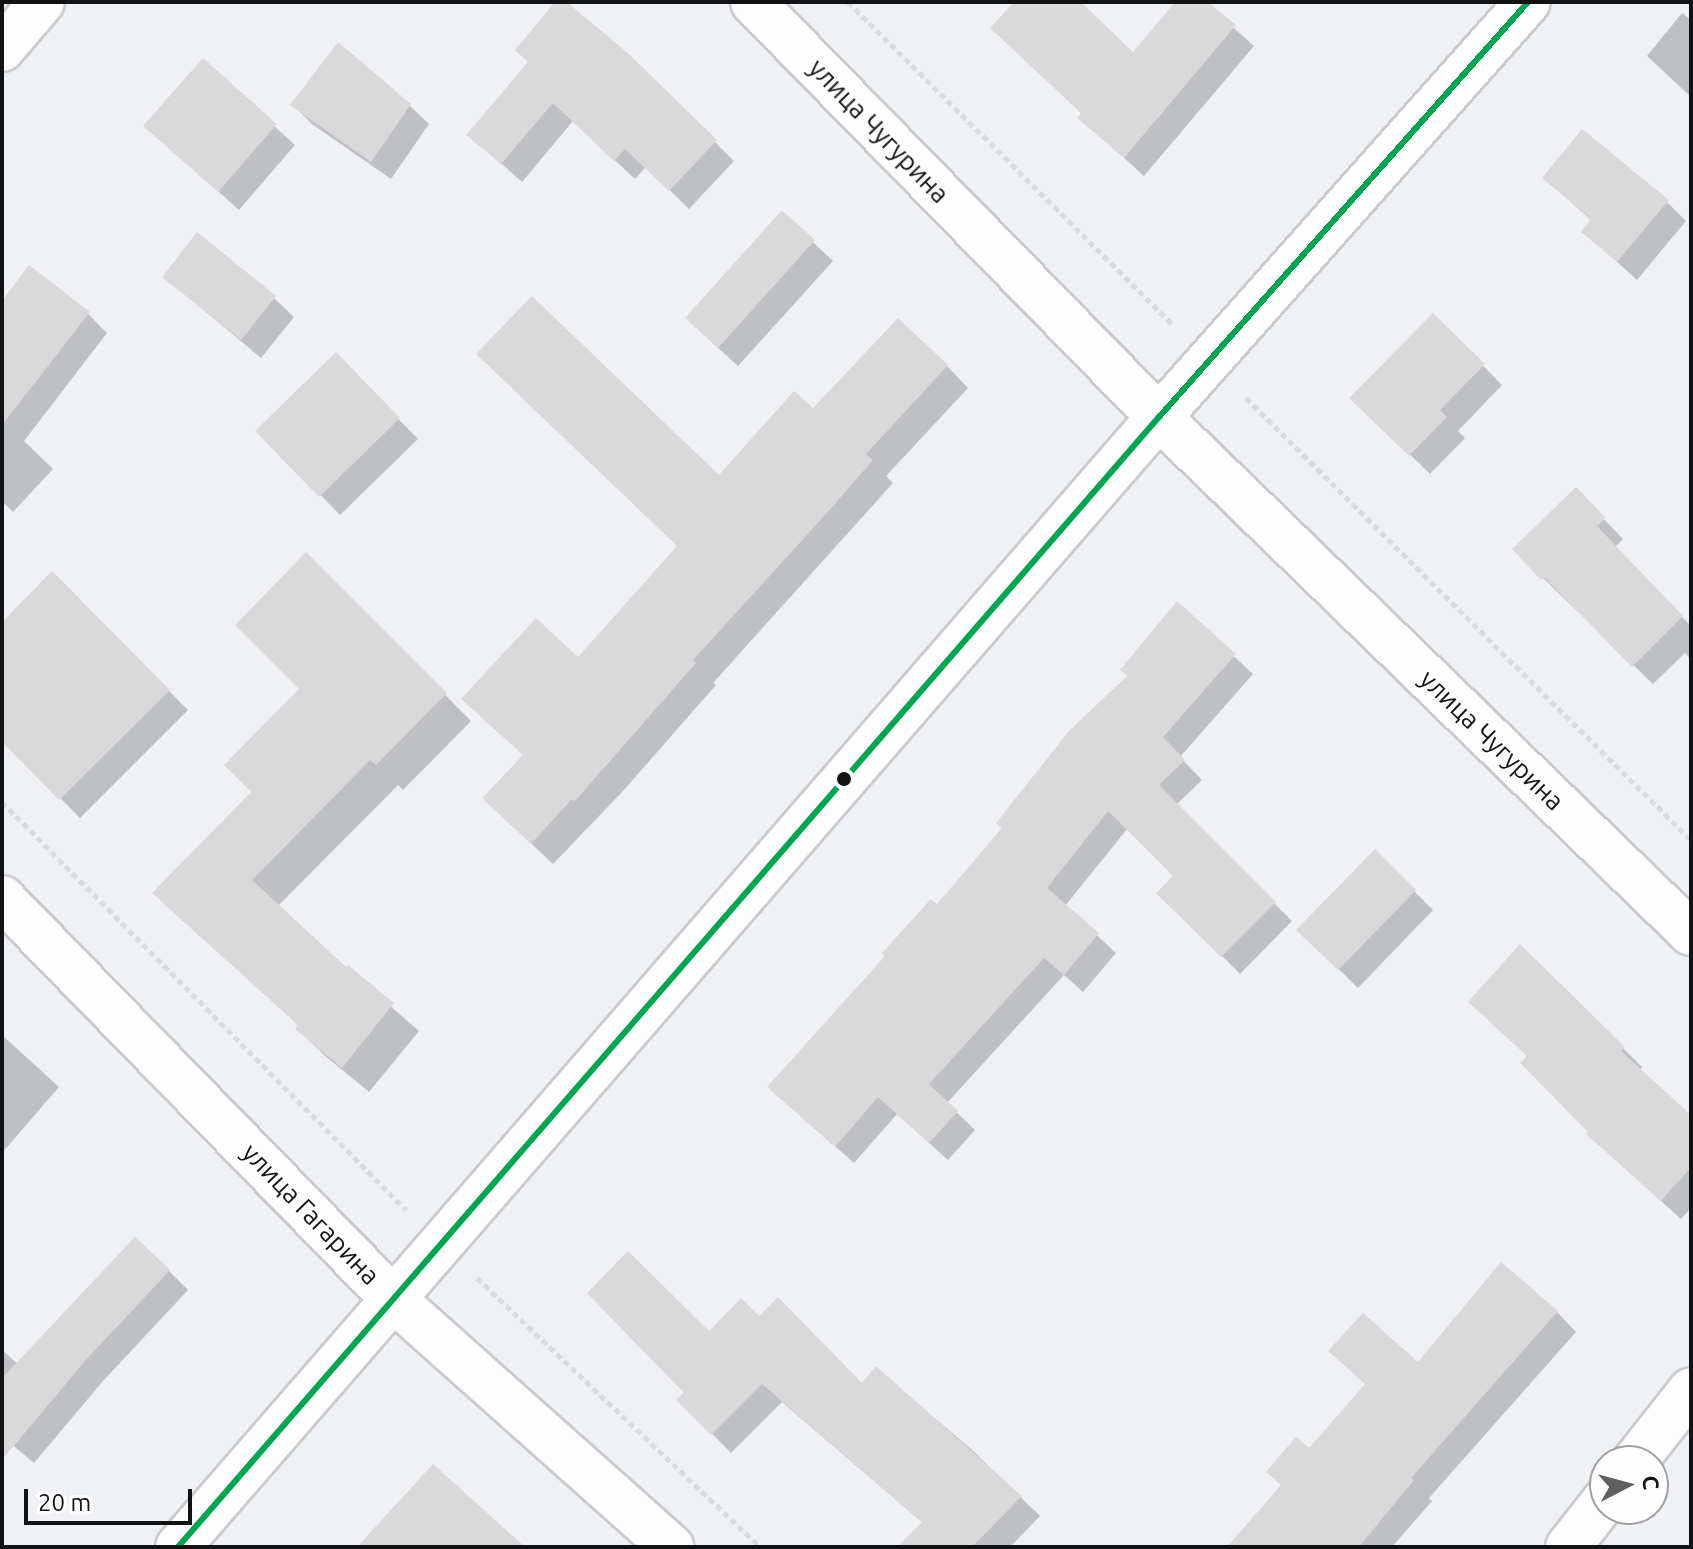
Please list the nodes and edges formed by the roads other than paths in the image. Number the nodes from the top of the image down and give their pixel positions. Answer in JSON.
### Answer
{"nodes":[{"id":1,"x":42,"y":2,"type":"edge"},
{"id":2,"x":753,"y":2,"type":"edge"},
{"id":3,"x":1528,"y":2,"type":"edge"},
{"id":4,"x":2,"y":49,"type":"edge"},
{"id":5,"x":1159,"y":417,"type":"junction"},
{"id":6,"x":2,"y":898,"type":"edge"},
{"id":7,"x":1691,"y":933,"type":"edge"},
{"id":8,"x":393,"y":1299,"type":"junction"},
{"id":9,"x":1691,"y":1390,"type":"edge"},
{"id":10,"x":1648,"y":1445,"type":"edge"},
{"id":11,"x":1589,"y":1520,"type":"edge"},
{"id":12,"x":178,"y":1547,"type":"edge"},
{"id":13,"x":671,"y":1547,"type":"edge"},
{"id":14,"x":1568,"y":1547,"type":"edge"}],
"edges":[{"from":1,"to":4,"type":"street"},
{"from":2,"to":5,"type":"street","name":"улица Чугурина"},
{"from":3,"to":5,"type":"street"},
{"from":5,"to":7,"type":"street","name":"улица Чугурина"},
{"from":5,"to":8,"type":"street"},
{"from":6,"to":8,"type":"street","name":"улица Гагарина"},
{"from":8,"to":12,"type":"street"},
{"from":8,"to":13,"type":"street","name":"улица Гагарина"},
{"from":9,"to":10,"type":"street"},
{"from":11,"to":14,"type":"street"}]}
